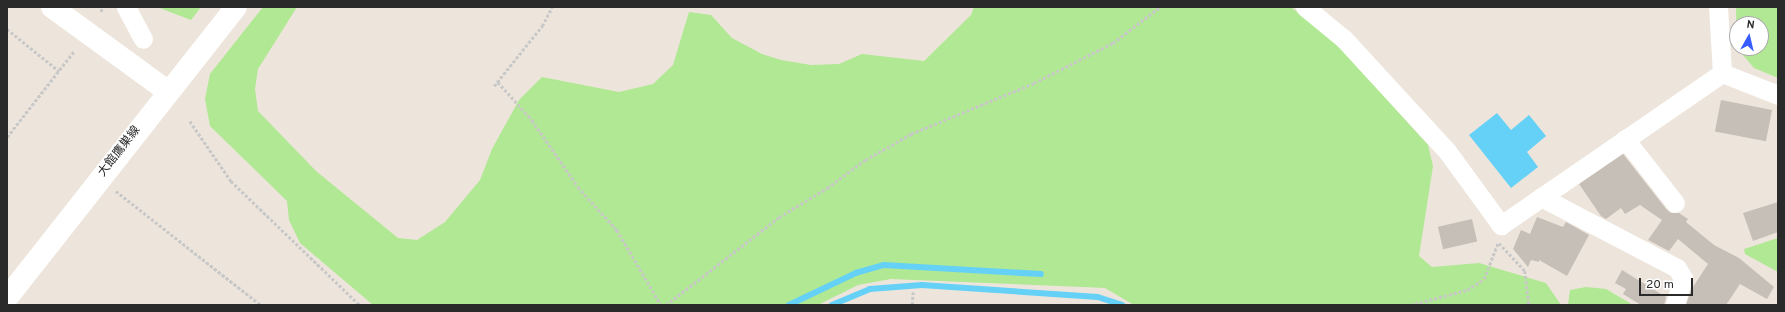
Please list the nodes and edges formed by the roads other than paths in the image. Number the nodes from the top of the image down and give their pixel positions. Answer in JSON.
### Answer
{"nodes":[{"id":1,"x":52,"y":7,"type":"edge"},
{"id":2,"x":126,"y":7,"type":"edge"},
{"id":3,"x":236,"y":7,"type":"edge"},
{"id":4,"x":1305,"y":7,"type":"edge"},
{"id":5,"x":1718,"y":7,"type":"edge"},
{"id":6,"x":143,"y":39,"type":"dead end"},
{"id":7,"x":1722,"y":72,"type":"junction"},
{"id":8,"x":167,"y":91,"type":"junction"},
{"id":9,"x":1778,"y":95,"type":"edge"},
{"id":10,"x":1625,"y":139,"type":"junction"},
{"id":11,"x":1541,"y":197,"type":"junction"},
{"id":12,"x":1675,"y":203,"type":"dead end"},
{"id":13,"x":7,"y":298,"type":"edge"},
{"id":14,"x":1674,"y":304,"type":"edge"}],
"edges":[{"from":1,"to":8,"type":"main road"},
{"from":2,"to":6,"type":"street"},
{"from":3,"to":8,"type":"main road","name":"大館鷹巣線"},
{"from":4,"to":11,"type":"street"},
{"from":5,"to":7,"type":"street"},
{"from":7,"to":9,"type":"street"},
{"from":7,"to":10,"type":"street"},
{"from":8,"to":13,"type":"main road","name":"大館鷹巣線"},
{"from":10,"to":11,"type":"street"},
{"from":10,"to":12,"type":"street"},
{"from":11,"to":14,"type":"street"}]}
